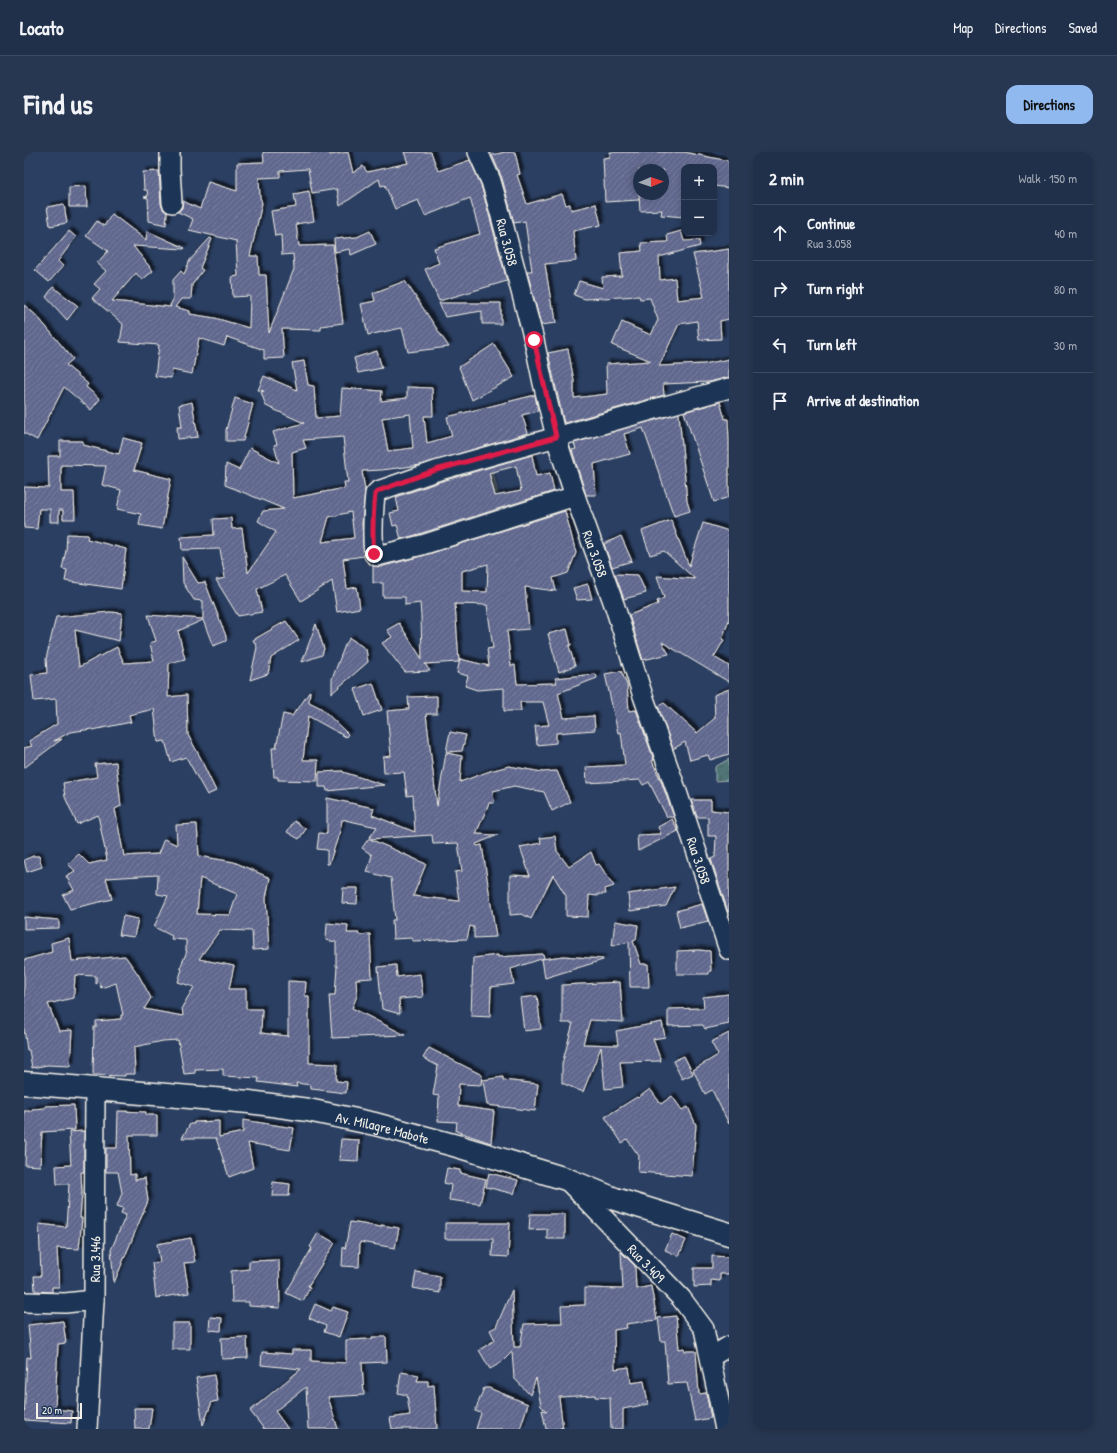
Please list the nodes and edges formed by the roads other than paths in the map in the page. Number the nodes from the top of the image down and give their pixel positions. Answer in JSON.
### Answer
{"nodes":[{"id":1,"x":170,"y":152,"type":"edge"},
{"id":2,"x":478,"y":152,"type":"edge"},
{"id":3,"x":172,"y":203,"type":"dead end"},
{"id":4,"x":729,"y":388,"type":"edge"},
{"id":5,"x":556,"y":437,"type":"junction"},
{"id":6,"x":575,"y":496,"type":"junction"},
{"id":7,"x":729,"y":950,"type":"edge"},
{"id":8,"x":24,"y":1083,"type":"edge"},
{"id":9,"x":95,"y":1089,"type":"junction"},
{"id":10,"x":566,"y":1179,"type":"junction"},
{"id":11,"x":729,"y":1234,"type":"edge"},
{"id":12,"x":94,"y":1300,"type":"junction"},
{"id":13,"x":24,"y":1302,"type":"edge"},
{"id":14,"x":729,"y":1346,"type":"edge"},
{"id":15,"x":710,"y":1358,"type":"junction"},
{"id":16,"x":87,"y":1429,"type":"edge"},
{"id":17,"x":725,"y":1429,"type":"edge"}],
"edges":[{"from":1,"to":3,"type":"street"},
{"from":2,"to":5,"type":"street","name":"Rua 3.058"},
{"from":4,"to":5,"type":"street"},
{"from":5,"to":6,"type":"street","name":"Rua 3.058"},
{"from":5,"to":6,"type":"street"},
{"from":6,"to":7,"type":"street","name":"Rua 3.058"},
{"from":8,"to":9,"type":"street","name":"Av. Milagre Mabote"},
{"from":9,"to":10,"type":"street","name":"Av. Milagre Mabote"},
{"from":9,"to":12,"type":"street","name":"Rua 3.446"},
{"from":10,"to":11,"type":"street","name":"Av. Milagre Mabote"},
{"from":10,"to":15,"type":"street","name":"Rua 3.409"},
{"from":12,"to":13,"type":"street"},
{"from":12,"to":16,"type":"street","name":"Rua 3.446"},
{"from":14,"to":15,"type":"street"},
{"from":15,"to":17,"type":"street","name":"Rua 3.409"}]}
